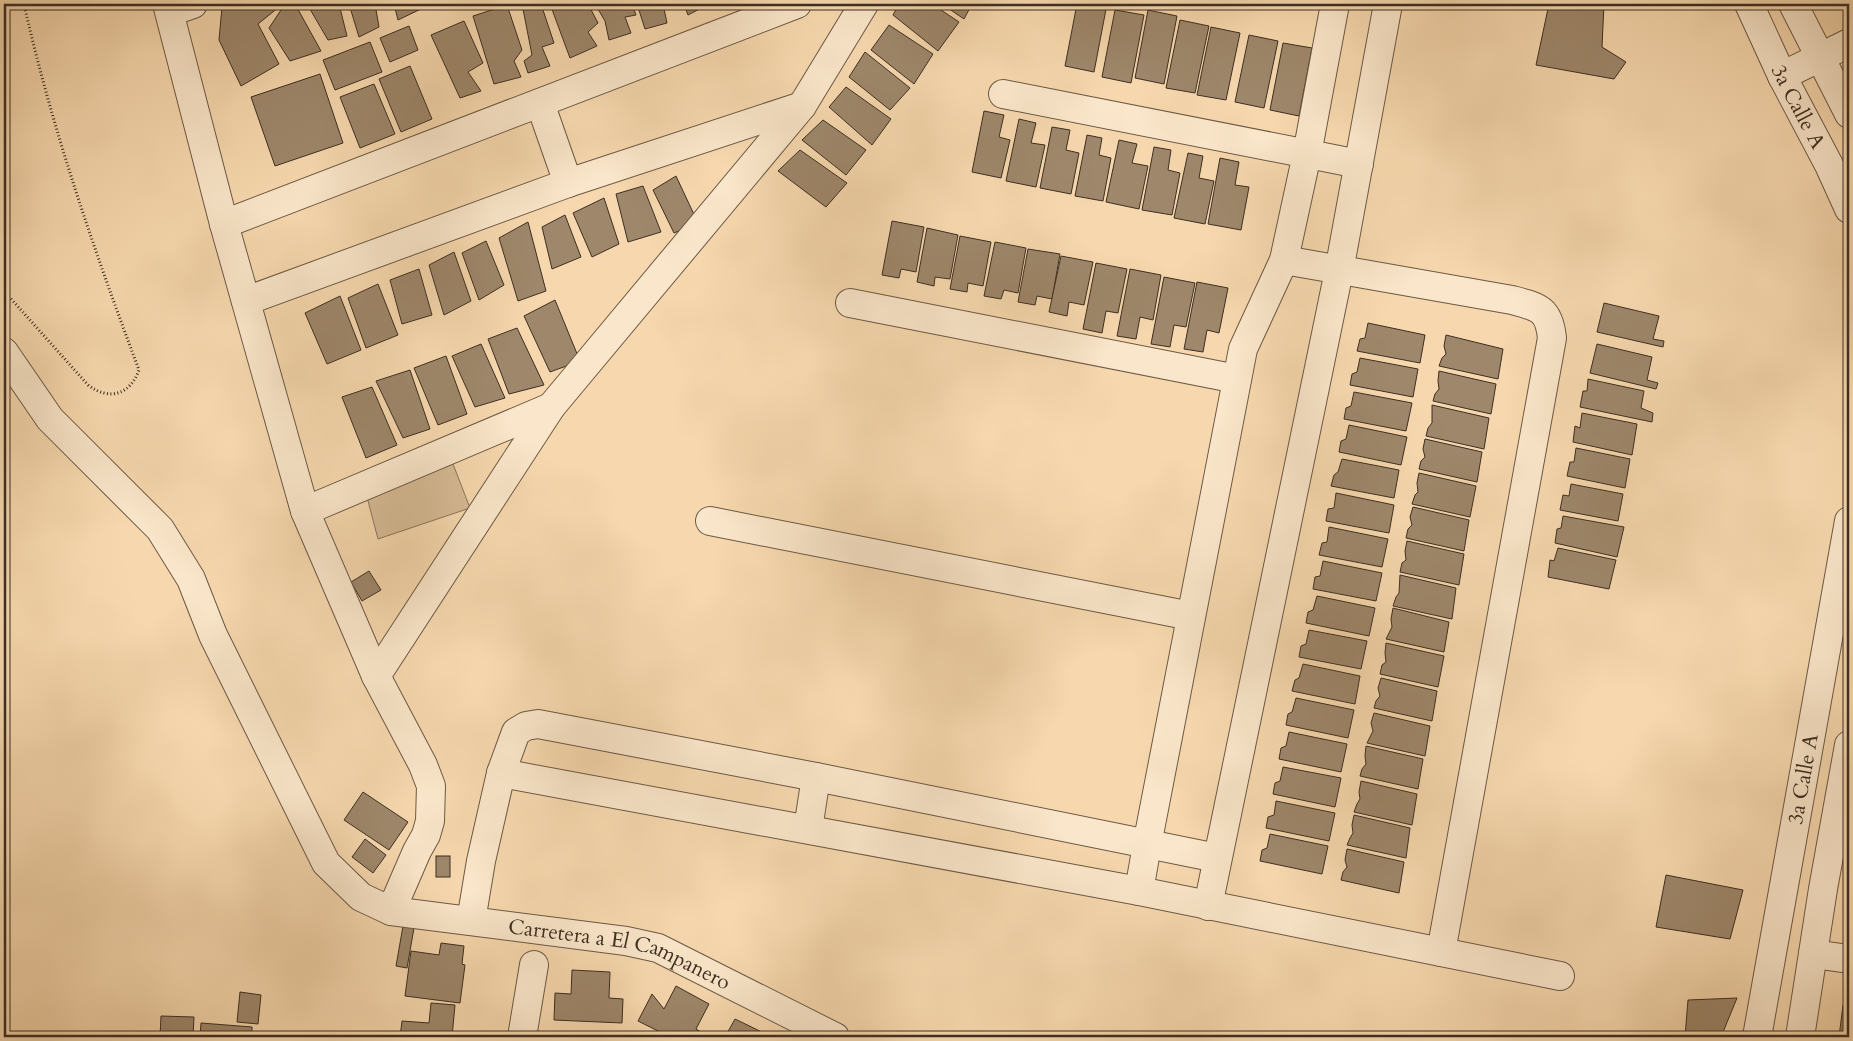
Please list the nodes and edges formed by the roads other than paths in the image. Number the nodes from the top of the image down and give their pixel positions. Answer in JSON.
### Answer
{"nodes":[{"id":1,"x":797,"y":4,"type":"edge"},
{"id":2,"x":864,"y":4,"type":"edge"},
{"id":3,"x":1335,"y":4,"type":"edge"},
{"id":4,"x":1388,"y":4,"type":"edge"},
{"id":5,"x":1749,"y":4,"type":"edge"},
{"id":6,"x":1793,"y":4,"type":"edge"},
{"id":7,"x":177,"y":7,"type":"edge"},
{"id":8,"x":1849,"y":43,"type":"edge"},
{"id":9,"x":1820,"y":57,"type":"junction"},
{"id":10,"x":1782,"y":76,"type":"junction"},
{"id":11,"x":1002,"y":94,"type":"dead end"},
{"id":12,"x":540,"y":103,"type":"junction"},
{"id":13,"x":802,"y":106,"type":"junction"},
{"id":14,"x":1849,"y":114,"type":"edge"},
{"id":15,"x":1307,"y":154,"type":"junction"},
{"id":16,"x":1359,"y":164,"type":"junction"},
{"id":17,"x":568,"y":183,"type":"junction"},
{"id":18,"x":1849,"y":209,"type":"edge"},
{"id":19,"x":224,"y":224,"type":"junction"},
{"id":20,"x":1284,"y":260,"type":"junction"},
{"id":21,"x":1339,"y":271,"type":"junction"},
{"id":22,"x":246,"y":301,"type":"junction"},
{"id":23,"x":850,"y":303,"type":"dead end"},
{"id":24,"x":4,"y":352,"type":"edge"},
{"id":25,"x":1238,"y":379,"type":"junction"},
{"id":26,"x":551,"y":407,"type":"junction"},
{"id":27,"x":305,"y":511,"type":"junction"},
{"id":28,"x":710,"y":521,"type":"dead end"},
{"id":29,"x":1849,"y":521,"type":"edge"},
{"id":30,"x":1191,"y":616,"type":"junction"},
{"id":31,"x":376,"y":676,"type":"junction"},
{"id":32,"x":1849,"y":745,"type":"edge"},
{"id":33,"x":501,"y":773,"type":"junction"},
{"id":34,"x":816,"y":777,"type":"junction"},
{"id":35,"x":808,"y":829,"type":"junction"},
{"id":36,"x":1147,"y":845,"type":"junction"},
{"id":37,"x":1217,"y":858,"type":"junction"},
{"id":38,"x":1139,"y":891,"type":"junction"},
{"id":39,"x":1208,"y":906,"type":"junction"},
{"id":40,"x":391,"y":910,"type":"junction"},
{"id":41,"x":471,"y":922,"type":"junction"},
{"id":42,"x":1441,"y":952,"type":"junction"},
{"id":43,"x":1812,"y":954,"type":"junction"},
{"id":44,"x":1849,"y":959,"type":"edge"},
{"id":45,"x":534,"y":965,"type":"dead end"},
{"id":46,"x":1560,"y":976,"type":"dead end"},
{"id":47,"x":1759,"y":1029,"type":"edge"},
{"id":48,"x":522,"y":1037,"type":"edge"},
{"id":49,"x":836,"y":1037,"type":"edge"},
{"id":50,"x":1800,"y":1037,"type":"edge"}],
"edges":[{"from":1,"to":12,"type":"street"},
{"from":2,"to":13,"type":"street"},
{"from":3,"to":15,"type":"street"},
{"from":4,"to":16,"type":"street"},
{"from":5,"to":10,"type":"street","name":"3a Calle A"},
{"from":6,"to":9,"type":"street","name":"3a Calle A"},
{"from":7,"to":19,"type":"street"},
{"from":8,"to":9,"type":"street"},
{"from":9,"to":10,"type":"street"},
{"from":9,"to":14,"type":"street","name":"3a Calle A"},
{"from":10,"to":18,"type":"street","name":"3a Calle A"},
{"from":11,"to":15,"type":"street"},
{"from":12,"to":17,"type":"street"},
{"from":12,"to":19,"type":"street"},
{"from":13,"to":17,"type":"street"},
{"from":13,"to":26,"type":"street"},
{"from":15,"to":16,"type":"street"},
{"from":15,"to":20,"type":"street"},
{"from":16,"to":21,"type":"street"},
{"from":17,"to":22,"type":"street"},
{"from":19,"to":22,"type":"street"},
{"from":20,"to":21,"type":"street"},
{"from":20,"to":25,"type":"street"},
{"from":21,"to":37,"type":"street"},
{"from":21,"to":42,"type":"street"},
{"from":22,"to":27,"type":"street"},
{"from":23,"to":25,"type":"street"},
{"from":24,"to":40,"type":"street","name":"Carretera a El Campanero"},
{"from":25,"to":30,"type":"street"},
{"from":26,"to":27,"type":"street"},
{"from":26,"to":31,"type":"street"},
{"from":27,"to":31,"type":"street"},
{"from":28,"to":30,"type":"street"},
{"from":29,"to":47,"type":"street","name":"3a Calle A"},
{"from":30,"to":36,"type":"street"},
{"from":31,"to":40,"type":"street"},
{"from":32,"to":43,"type":"street","name":"3a Calle A"},
{"from":33,"to":34,"type":"street"},
{"from":33,"to":35,"type":"street"},
{"from":33,"to":41,"type":"street"},
{"from":34,"to":35,"type":"street"},
{"from":34,"to":36,"type":"street"},
{"from":35,"to":38,"type":"street"},
{"from":36,"to":37,"type":"street"},
{"from":36,"to":38,"type":"street"},
{"from":37,"to":39,"type":"street"},
{"from":38,"to":39,"type":"street"},
{"from":39,"to":42,"type":"street"},
{"from":40,"to":41,"type":"street","name":"Carretera a El Campanero"},
{"from":41,"to":49,"type":"street","name":"Carretera a El Campanero"},
{"from":42,"to":46,"type":"street"},
{"from":43,"to":44,"type":"street"},
{"from":43,"to":50,"type":"street","name":"3a Calle A"},
{"from":45,"to":48,"type":"street"}]}
